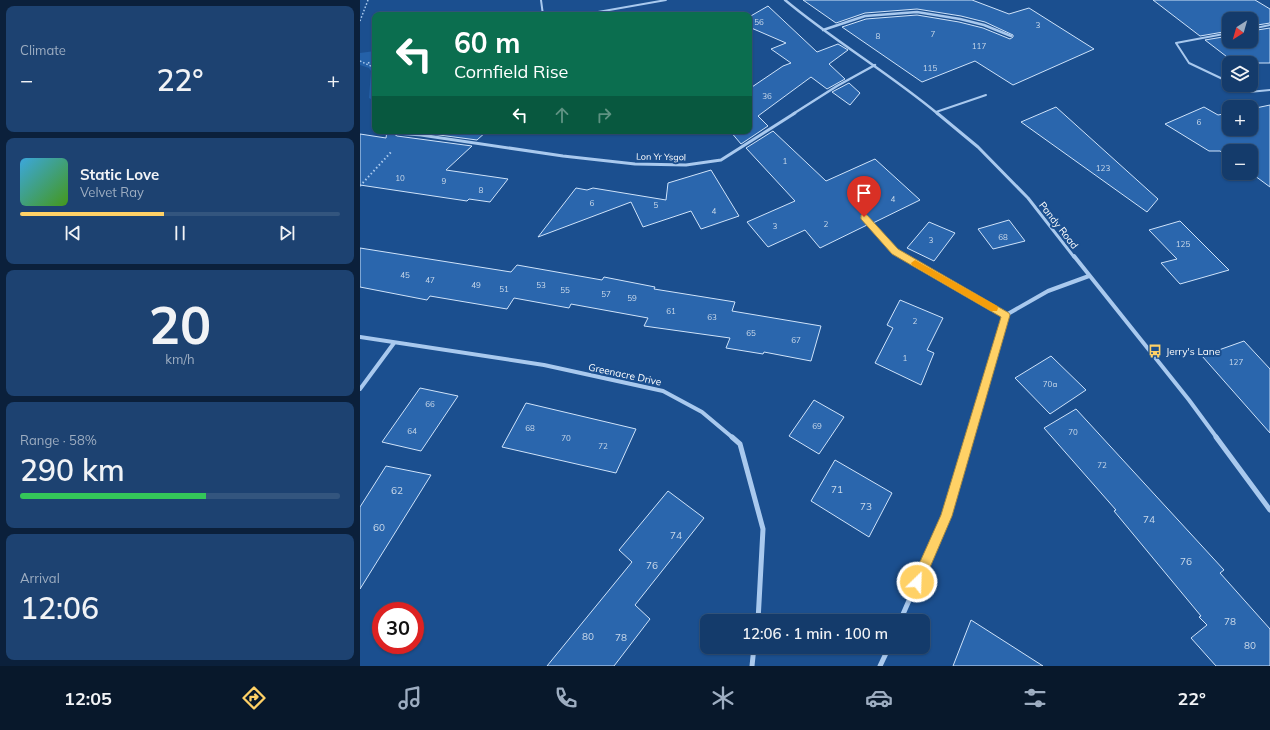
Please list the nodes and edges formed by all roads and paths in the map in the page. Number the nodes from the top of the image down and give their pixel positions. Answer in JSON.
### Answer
{"nodes":[{"id":1,"x":368,"y":0,"type":"edge"},
{"id":2,"x":541,"y":0,"type":"edge"},
{"id":3,"x":666,"y":0,"type":"edge"},
{"id":4,"x":785,"y":0,"type":"edge"},
{"id":5,"x":543,"y":12,"type":"edge"},
{"id":6,"x":598,"y":12,"type":"edge"},
{"id":7,"x":360,"y":21,"type":"edge"},
{"id":8,"x":1270,"y":25,"type":"edge"},
{"id":9,"x":1258,"y":27,"type":"edge"},
{"id":10,"x":824,"y":30,"type":"junction"},
{"id":11,"x":1222,"y":34,"type":"edge"},
{"id":12,"x":1011,"y":36,"type":"dead end"},
{"id":13,"x":360,"y":61,"type":"edge"},
{"id":14,"x":372,"y":62,"type":"edge"},
{"id":15,"x":368,"y":64,"type":"junction"},
{"id":16,"x":875,"y":65,"type":"junction"},
{"id":17,"x":372,"y":66,"type":"edge"},
{"id":18,"x":1222,"y":79,"type":"edge"},
{"id":19,"x":1270,"y":90,"type":"edge"},
{"id":20,"x":1258,"y":91,"type":"edge"},
{"id":21,"x":986,"y":95,"type":"dead end"},
{"id":22,"x":936,"y":112,"type":"junction"},
{"id":23,"x":410,"y":134,"type":"joint"},
{"id":24,"x":421,"y":135,"type":"joint"},
{"id":25,"x":360,"y":186,"type":"edge"},
{"id":26,"x":864,"y":217,"type":"dead end"},
{"id":27,"x":1089,"y":276,"type":"junction"},
{"id":28,"x":1006,"y":315,"type":"junction"},
{"id":29,"x":360,"y":337,"type":"edge"},
{"id":30,"x":394,"y":343,"type":"junction"},
{"id":31,"x":360,"y":389,"type":"edge"},
{"id":32,"x":1270,"y":510,"type":"edge"},
{"id":33,"x":758,"y":614,"type":"edge"},
{"id":34,"x":903,"y":614,"type":"edge"},
{"id":35,"x":753,"y":654,"type":"edge"},
{"id":36,"x":886,"y":654,"type":"edge"},
{"id":37,"x":752,"y":666,"type":"edge"},
{"id":38,"x":880,"y":666,"type":"edge"}],
"edges":[{"from":1,"to":7,"type":"path"},
{"from":2,"to":5,"type":"lane"},
{"from":3,"to":6,"type":"lane"},
{"from":4,"to":10,"type":"street","name":"Pandy Road"},
{"from":8,"to":9,"type":"lane"},
{"from":10,"to":12,"type":"street"},
{"from":10,"to":16,"type":"street","name":"Pandy Road"},
{"from":11,"to":18,"type":"lane"},
{"from":13,"to":15,"type":"path"},
{"from":14,"to":15,"type":"path"},
{"from":15,"to":17,"type":"path"},
{"from":16,"to":22,"type":"street","name":"Pandy Road"},
{"from":16,"to":24,"type":"street","name":"Lon Yr Ysgol"},
{"from":19,"to":20,"type":"lane"},
{"from":21,"to":22,"type":"lane"},
{"from":22,"to":27,"type":"street","name":"Pandy Road"},
{"from":23,"to":24,"type":"street","name":"Lon Yr Ysgol"},
{"from":23,"to":25,"type":"path"},
{"from":26,"to":28,"type":"street"},
{"from":27,"to":28,"type":"street"},
{"from":27,"to":32,"type":"street","name":"Pandy Road"},
{"from":28,"to":34,"type":"street"},
{"from":29,"to":30,"type":"street","name":"Greenacre Drive"},
{"from":30,"to":31,"type":"street"},
{"from":30,"to":33,"type":"street","name":"Greenacre Drive"},
{"from":35,"to":37,"type":"street"},
{"from":36,"to":38,"type":"street"}]}
